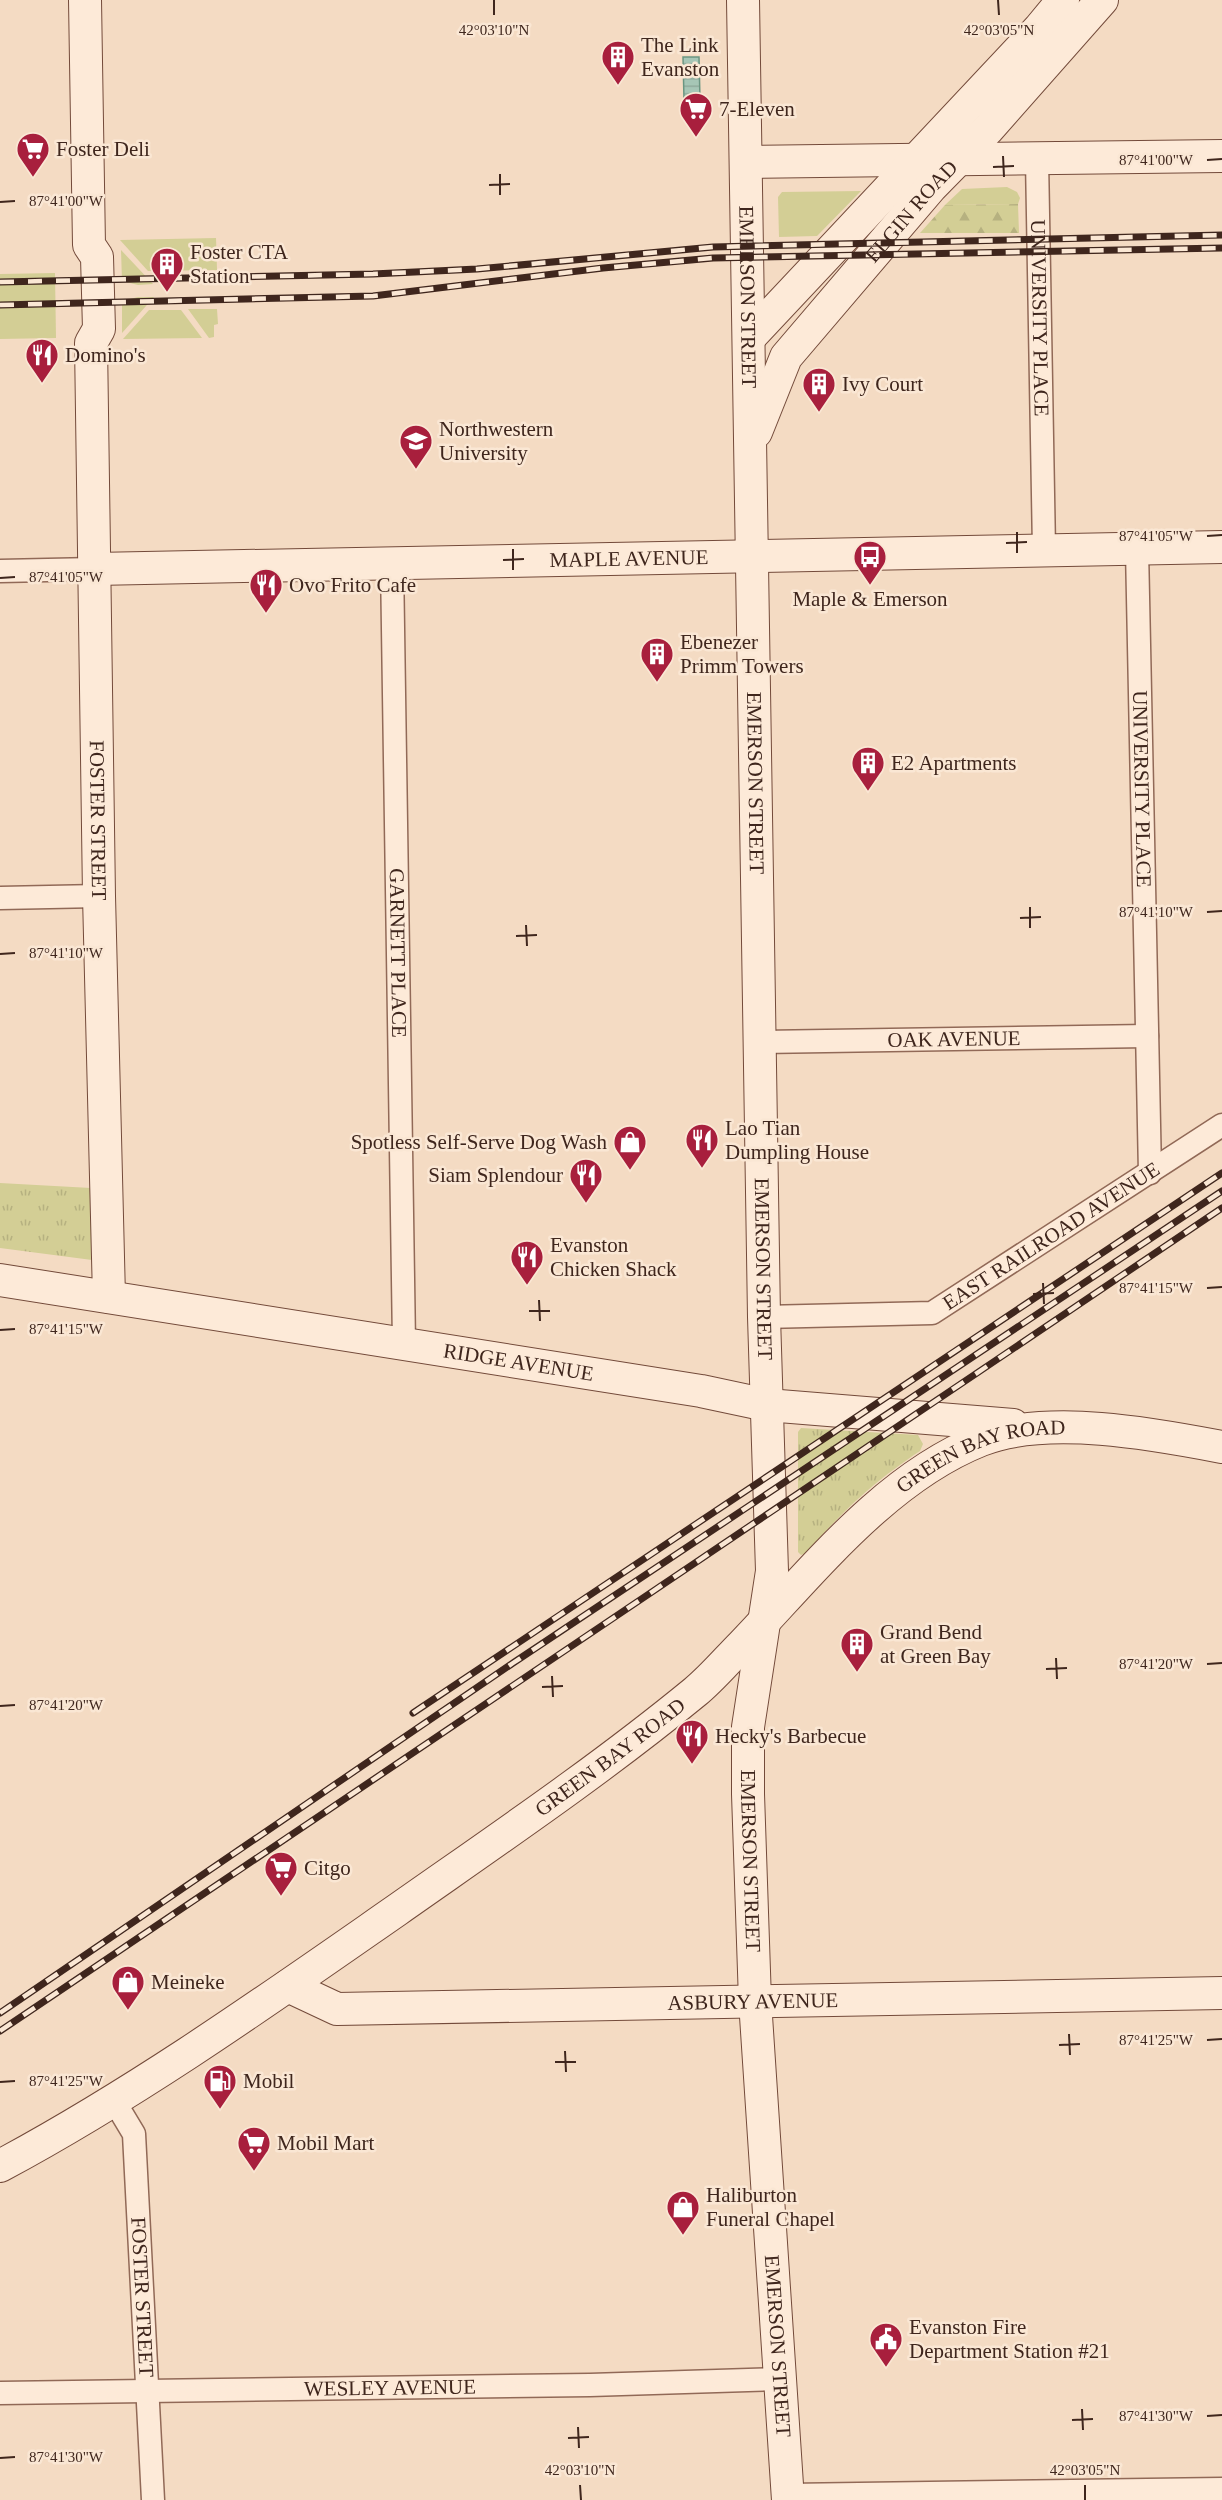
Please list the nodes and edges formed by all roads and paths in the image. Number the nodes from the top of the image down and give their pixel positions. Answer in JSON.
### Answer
{"nodes":[{"id":1,"x":85,"y":0,"type":"edge"},
{"id":2,"x":742,"y":0,"type":"edge"},
{"id":3,"x":1063,"y":0,"type":"edge"},
{"id":4,"x":1102,"y":0,"type":"edge"},
{"id":5,"x":1039,"y":15,"type":"edge"},
{"id":6,"x":1222,"y":156,"type":"edge"},
{"id":7,"x":1037,"y":159,"type":"junction"},
{"id":8,"x":917,"y":160,"type":"junction"},
{"id":9,"x":958,"y":160,"type":"junction"},
{"id":10,"x":746,"y":162,"type":"junction"},
{"id":11,"x":749,"y":338,"type":"junction"},
{"id":12,"x":751,"y":444,"type":"junction"},
{"id":13,"x":1222,"y":547,"type":"edge"},
{"id":14,"x":1137,"y":549,"type":"junction"},
{"id":15,"x":1044,"y":550,"type":"junction"},
{"id":16,"x":753,"y":557,"type":"junction"},
{"id":17,"x":392,"y":563,"type":"junction"},
{"id":18,"x":94,"y":569,"type":"junction"},
{"id":19,"x":0,"y":572,"type":"edge"},
{"id":20,"x":99,"y":896,"type":"junction"},
{"id":21,"x":0,"y":898,"type":"edge"},
{"id":22,"x":1147,"y":1036,"type":"junction"},
{"id":23,"x":760,"y":1042,"type":"junction"},
{"id":24,"x":1222,"y":1125,"type":"edge"},
{"id":25,"x":1150,"y":1173,"type":"junction"},
{"id":26,"x":0,"y":1280,"type":"edge"},
{"id":27,"x":109,"y":1297,"type":"junction"},
{"id":28,"x":764,"y":1317,"type":"junction"},
{"id":29,"x":404,"y":1344,"type":"junction"},
{"id":30,"x":767,"y":1405,"type":"junction"},
{"id":31,"x":1038,"y":1427,"type":"junction"},
{"id":32,"x":1222,"y":1447,"type":"edge"},
{"id":33,"x":764,"y":1622,"type":"junction"},
{"id":34,"x":288,"y":1986,"type":"junction"},
{"id":35,"x":1222,"y":1992,"type":"edge"},
{"id":36,"x":755,"y":2001,"type":"junction"},
{"id":37,"x":113,"y":2099,"type":"junction"},
{"id":38,"x":0,"y":2166,"type":"edge"},
{"id":39,"x":780,"y":2379,"type":"junction"},
{"id":40,"x":147,"y":2392,"type":"junction"},
{"id":41,"x":0,"y":2393,"type":"edge"},
{"id":42,"x":1222,"y":2489,"type":"edge"},
{"id":43,"x":788,"y":2498,"type":"edge"},
{"id":44,"x":153,"y":2500,"type":"edge"}],
"edges":[{"from":1,"to":18,"type":"street","name":"FOSTER STREET"},
{"from":2,"to":10,"type":"street","name":"EMERSON STREET"},
{"from":3,"to":5,"type":"street","name":"ELGIN ROAD"},
{"from":4,"to":9,"type":"street","name":"ELGIN ROAD"},
{"from":5,"to":8,"type":"street","name":"ELGIN ROAD"},
{"from":6,"to":7,"type":"street"},
{"from":7,"to":9,"type":"street"},
{"from":7,"to":15,"type":"street","name":"UNIVERSITY PLACE"},
{"from":8,"to":9,"type":"street"},
{"from":8,"to":10,"type":"street"},
{"from":8,"to":11,"type":"street","name":"ELGIN ROAD"},
{"from":9,"to":12,"type":"street","name":"ELGIN ROAD"},
{"from":10,"to":11,"type":"street","name":"EMERSON STREET"},
{"from":11,"to":12,"type":"street","name":"EMERSON STREET"},
{"from":12,"to":16,"type":"street","name":"EMERSON STREET"},
{"from":13,"to":14,"type":"street","name":"MAPLE AVENUE"},
{"from":14,"to":15,"type":"street","name":"MAPLE AVENUE"},
{"from":14,"to":22,"type":"street","name":"UNIVERSITY PLACE"},
{"from":15,"to":16,"type":"street","name":"MAPLE AVENUE"},
{"from":16,"to":17,"type":"street","name":"MAPLE AVENUE"},
{"from":16,"to":23,"type":"street","name":"EMERSON STREET"},
{"from":17,"to":18,"type":"street","name":"MAPLE AVENUE"},
{"from":17,"to":29,"type":"street","name":"GARNETT PLACE"},
{"from":18,"to":19,"type":"street","name":"MAPLE AVENUE"},
{"from":18,"to":20,"type":"street","name":"FOSTER STREET"},
{"from":20,"to":21,"type":"street"},
{"from":20,"to":27,"type":"street","name":"FOSTER STREET"},
{"from":22,"to":23,"type":"street","name":"OAK AVENUE"},
{"from":22,"to":25,"type":"street","name":"UNIVERSITY PLACE"},
{"from":23,"to":28,"type":"street","name":"EMERSON STREET"},
{"from":24,"to":25,"type":"street","name":"EAST RAILROAD AVENUE"},
{"from":25,"to":28,"type":"street","name":"EAST RAILROAD AVENUE"},
{"from":26,"to":27,"type":"street","name":"RIDGE AVENUE"},
{"from":27,"to":29,"type":"street","name":"RIDGE AVENUE"},
{"from":28,"to":30,"type":"street","name":"EMERSON STREET"},
{"from":29,"to":30,"type":"street","name":"RIDGE AVENUE"},
{"from":30,"to":31,"type":"street","name":"RIDGE AVENUE"},
{"from":30,"to":33,"type":"street","name":"EMERSON STREET"},
{"from":31,"to":32,"type":"street","name":"GREEN BAY ROAD"},
{"from":31,"to":33,"type":"street","name":"GREEN BAY ROAD"},
{"from":33,"to":34,"type":"street","name":"GREEN BAY ROAD"},
{"from":33,"to":36,"type":"street","name":"EMERSON STREET"},
{"from":34,"to":36,"type":"street","name":"ASBURY AVENUE"},
{"from":34,"to":37,"type":"street","name":"GREEN BAY ROAD"},
{"from":35,"to":36,"type":"street","name":"ASBURY AVENUE"},
{"from":36,"to":39,"type":"street","name":"EMERSON STREET"},
{"from":37,"to":38,"type":"street","name":"GREEN BAY ROAD"},
{"from":37,"to":40,"type":"street","name":"FOSTER STREET"},
{"from":39,"to":40,"type":"street","name":"WESLEY AVENUE"},
{"from":39,"to":43,"type":"street","name":"EMERSON STREET"},
{"from":40,"to":41,"type":"street","name":"WESLEY AVENUE"},
{"from":40,"to":44,"type":"street","name":"FOSTER STREET"},
{"from":42,"to":43,"type":"street"}]}
